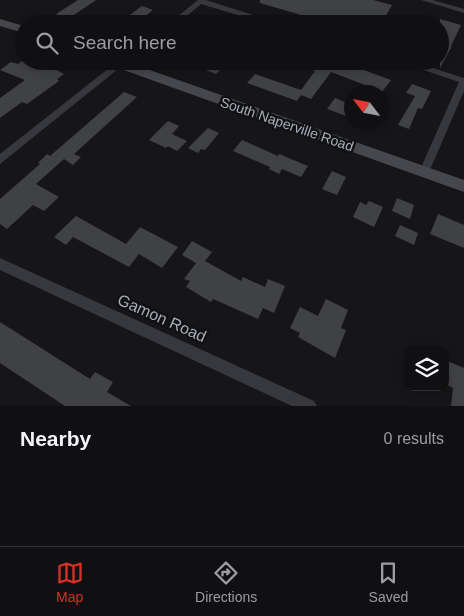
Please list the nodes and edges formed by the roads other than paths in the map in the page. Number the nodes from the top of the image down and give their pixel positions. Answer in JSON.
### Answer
{"nodes":[{"id":1,"x":424,"y":0,"type":"edge"},
{"id":2,"x":201,"y":1,"type":"edge"},
{"id":3,"x":464,"y":11,"type":"edge"},
{"id":4,"x":183,"y":15,"type":"edge"},
{"id":5,"x":247,"y":15,"type":"edge"},
{"id":6,"x":0,"y":22,"type":"edge"},
{"id":7,"x":15,"y":27,"type":"edge"},
{"id":8,"x":108,"y":70,"type":"edge"},
{"id":9,"x":140,"y":70,"type":"edge"},
{"id":10,"x":429,"y":70,"type":"edge"},
{"id":11,"x":464,"y":81,"type":"edge"},
{"id":12,"x":0,"y":160,"type":"edge"},
{"id":13,"x":424,"y":172,"type":"junction"},
{"id":14,"x":464,"y":186,"type":"edge"},
{"id":15,"x":0,"y":264,"type":"edge"},
{"id":16,"x":309,"y":406,"type":"edge"}],
"edges":[{"from":1,"to":3,"type":"street"},
{"from":2,"to":4,"type":"street"},
{"from":2,"to":5,"type":"street"},
{"from":6,"to":7,"type":"main road"},
{"from":8,"to":12,"type":"street"},
{"from":9,"to":13,"type":"main road","name":"South Naperville Road"},
{"from":10,"to":11,"type":"street"},
{"from":11,"to":13,"type":"street"},
{"from":13,"to":14,"type":"main road","name":"South Naperville Road"},
{"from":15,"to":16,"type":"street","name":"Gamon Road"}]}
